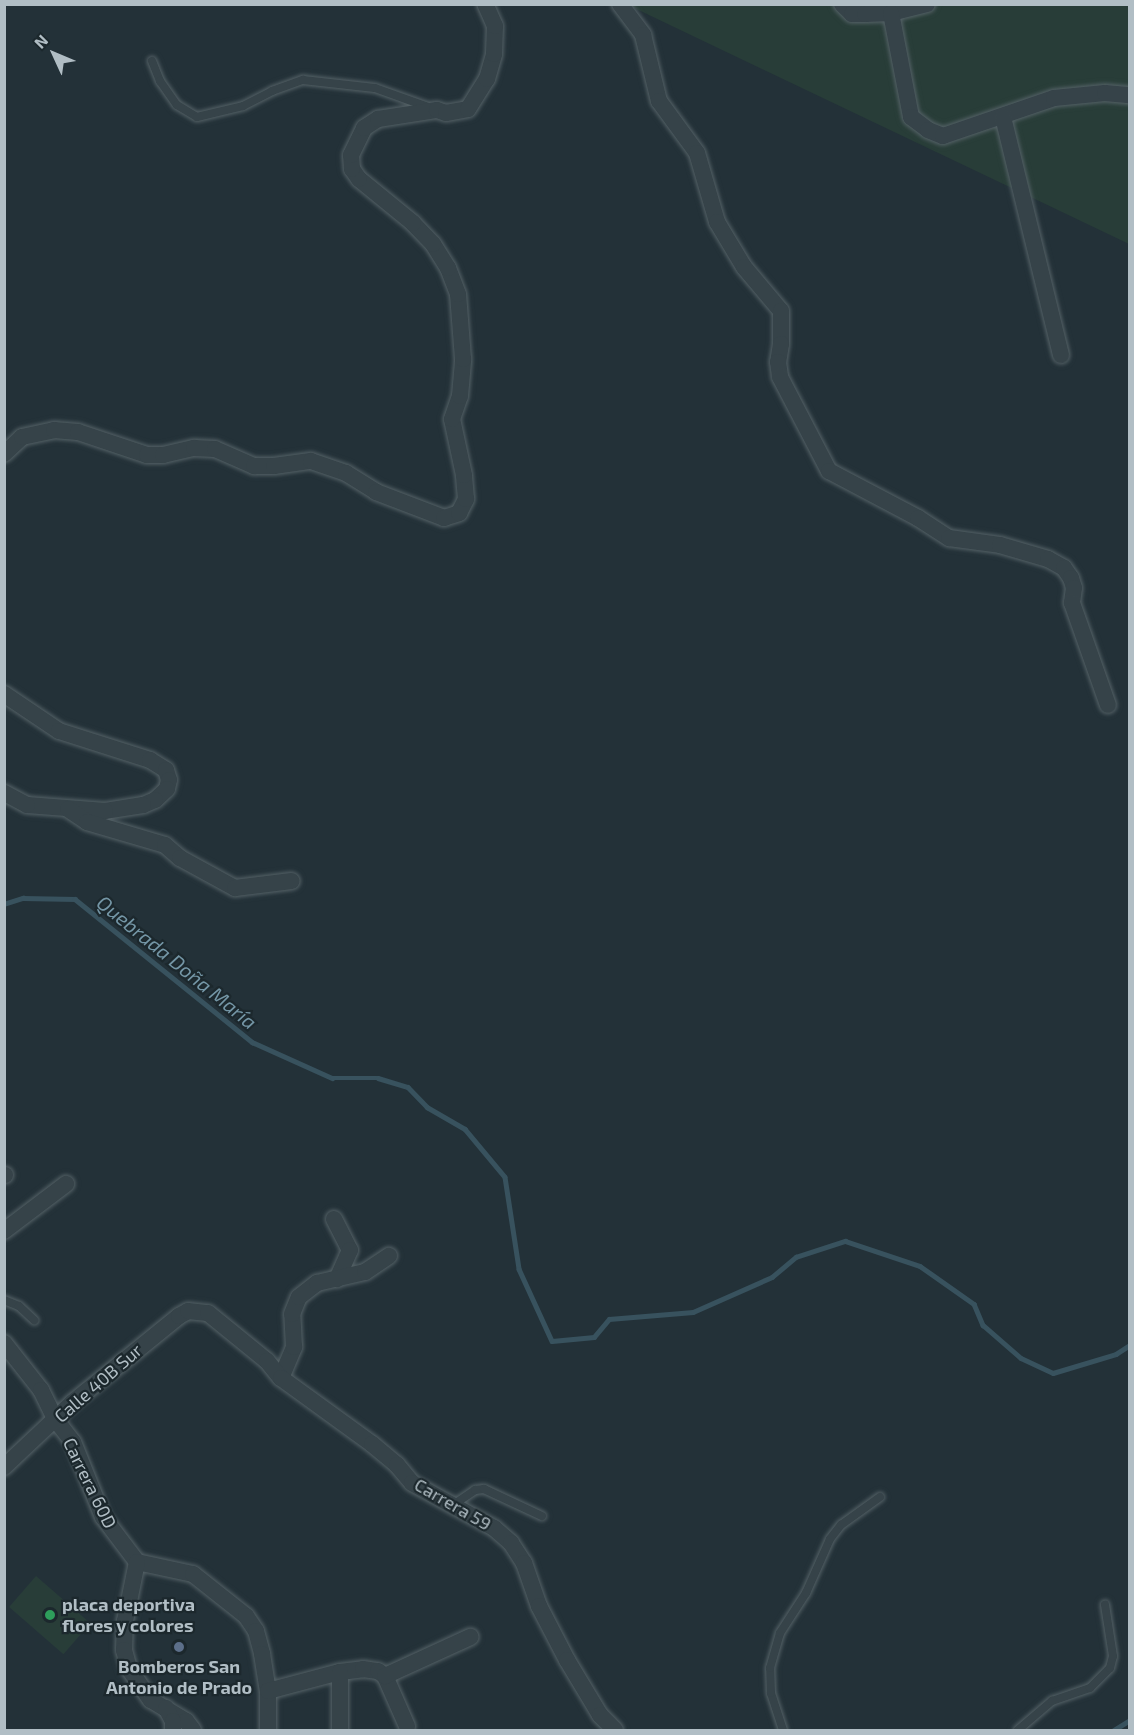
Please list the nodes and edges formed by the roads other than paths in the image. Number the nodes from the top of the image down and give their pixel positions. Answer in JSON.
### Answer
{"nodes":[{"id":1,"x":485,"y":4,"type":"edge"},
{"id":2,"x":620,"y":4,"type":"edge"},
{"id":3,"x":842,"y":4,"type":"edge"},
{"id":4,"x":927,"y":4,"type":"edge"},
{"id":5,"x":891,"y":13,"type":"junction"},
{"id":6,"x":152,"y":61,"type":"dead end"},
{"id":7,"x":1130,"y":95,"type":"edge"},
{"id":8,"x":437,"y":110,"type":"junction"},
{"id":9,"x":1003,"y":117,"type":"junction"},
{"id":10,"x":1061,"y":355,"type":"dead end"},
{"id":11,"x":4,"y":454,"type":"edge"},
{"id":12,"x":4,"y":694,"type":"edge"},
{"id":13,"x":1108,"y":705,"type":"dead end"},
{"id":14,"x":4,"y":793,"type":"edge"},
{"id":15,"x":67,"y":809,"type":"junction"},
{"id":16,"x":292,"y":881,"type":"dead end"},
{"id":17,"x":66,"y":1184,"type":"dead end"},
{"id":18,"x":334,"y":1219,"type":"dead end"},
{"id":19,"x":4,"y":1231,"type":"edge"},
{"id":20,"x":389,"y":1256,"type":"dead end"},
{"id":21,"x":337,"y":1280,"type":"junction"},
{"id":22,"x":4,"y":1300,"type":"edge"},
{"id":23,"x":199,"y":1310,"type":"joint"},
{"id":24,"x":34,"y":1320,"type":"dead end"},
{"id":25,"x":4,"y":1343,"type":"edge"},
{"id":26,"x":280,"y":1378,"type":"junction"},
{"id":27,"x":55,"y":1419,"type":"junction"},
{"id":28,"x":4,"y":1467,"type":"edge"},
{"id":29,"x":880,"y":1497,"type":"dead end"},
{"id":30,"x":453,"y":1505,"type":"junction"},
{"id":31,"x":542,"y":1516,"type":"dead end"},
{"id":32,"x":137,"y":1562,"type":"junction"},
{"id":33,"x":1105,"y":1605,"type":"dead end"},
{"id":34,"x":470,"y":1637,"type":"dead end"},
{"id":35,"x":340,"y":1672,"type":"junction"},
{"id":36,"x":385,"y":1676,"type":"junction"},
{"id":37,"x":268,"y":1691,"type":"junction"},
{"id":38,"x":166,"y":1708,"type":"junction"},
{"id":39,"x":407,"y":1726,"type":"dead end"},
{"id":40,"x":173,"y":1731,"type":"edge"},
{"id":41,"x":194,"y":1731,"type":"edge"},
{"id":42,"x":268,"y":1731,"type":"edge"},
{"id":43,"x":339,"y":1731,"type":"edge"},
{"id":44,"x":615,"y":1731,"type":"edge"},
{"id":45,"x":783,"y":1731,"type":"edge"},
{"id":46,"x":1018,"y":1731,"type":"edge"}],
"edges":[{"from":1,"to":8,"type":"street"},
{"from":2,"to":13,"type":"street"},
{"from":3,"to":5,"type":"street"},
{"from":4,"to":5,"type":"street"},
{"from":5,"to":9,"type":"street"},
{"from":6,"to":8,"type":"lane"},
{"from":7,"to":9,"type":"street"},
{"from":8,"to":11,"type":"street"},
{"from":9,"to":10,"type":"street"},
{"from":12,"to":15,"type":"street"},
{"from":14,"to":15,"type":"street"},
{"from":15,"to":16,"type":"street"},
{"from":17,"to":19,"type":"street"},
{"from":18,"to":21,"type":"street"},
{"from":20,"to":21,"type":"street"},
{"from":21,"to":26,"type":"street"},
{"from":22,"to":24,"type":"lane"},
{"from":23,"to":26,"type":"street","name":"Carrera 59"},
{"from":23,"to":27,"type":"street","name":"Calle 40B Sur"},
{"from":25,"to":27,"type":"street","name":"Carrera 60D"},
{"from":26,"to":30,"type":"street","name":"Carrera 59"},
{"from":27,"to":28,"type":"street","name":"Calle 40B Sur"},
{"from":27,"to":32,"type":"street","name":"Carrera 60D"},
{"from":29,"to":45,"type":"lane"},
{"from":30,"to":31,"type":"lane"},
{"from":30,"to":44,"type":"street","name":"Carrera 59"},
{"from":32,"to":37,"type":"street"},
{"from":32,"to":38,"type":"street"},
{"from":33,"to":46,"type":"lane"},
{"from":34,"to":36,"type":"street"},
{"from":35,"to":36,"type":"street"},
{"from":35,"to":37,"type":"street"},
{"from":35,"to":43,"type":"street"},
{"from":36,"to":39,"type":"street"},
{"from":37,"to":42,"type":"street"},
{"from":38,"to":40,"type":"street"},
{"from":38,"to":41,"type":"street"}]}
